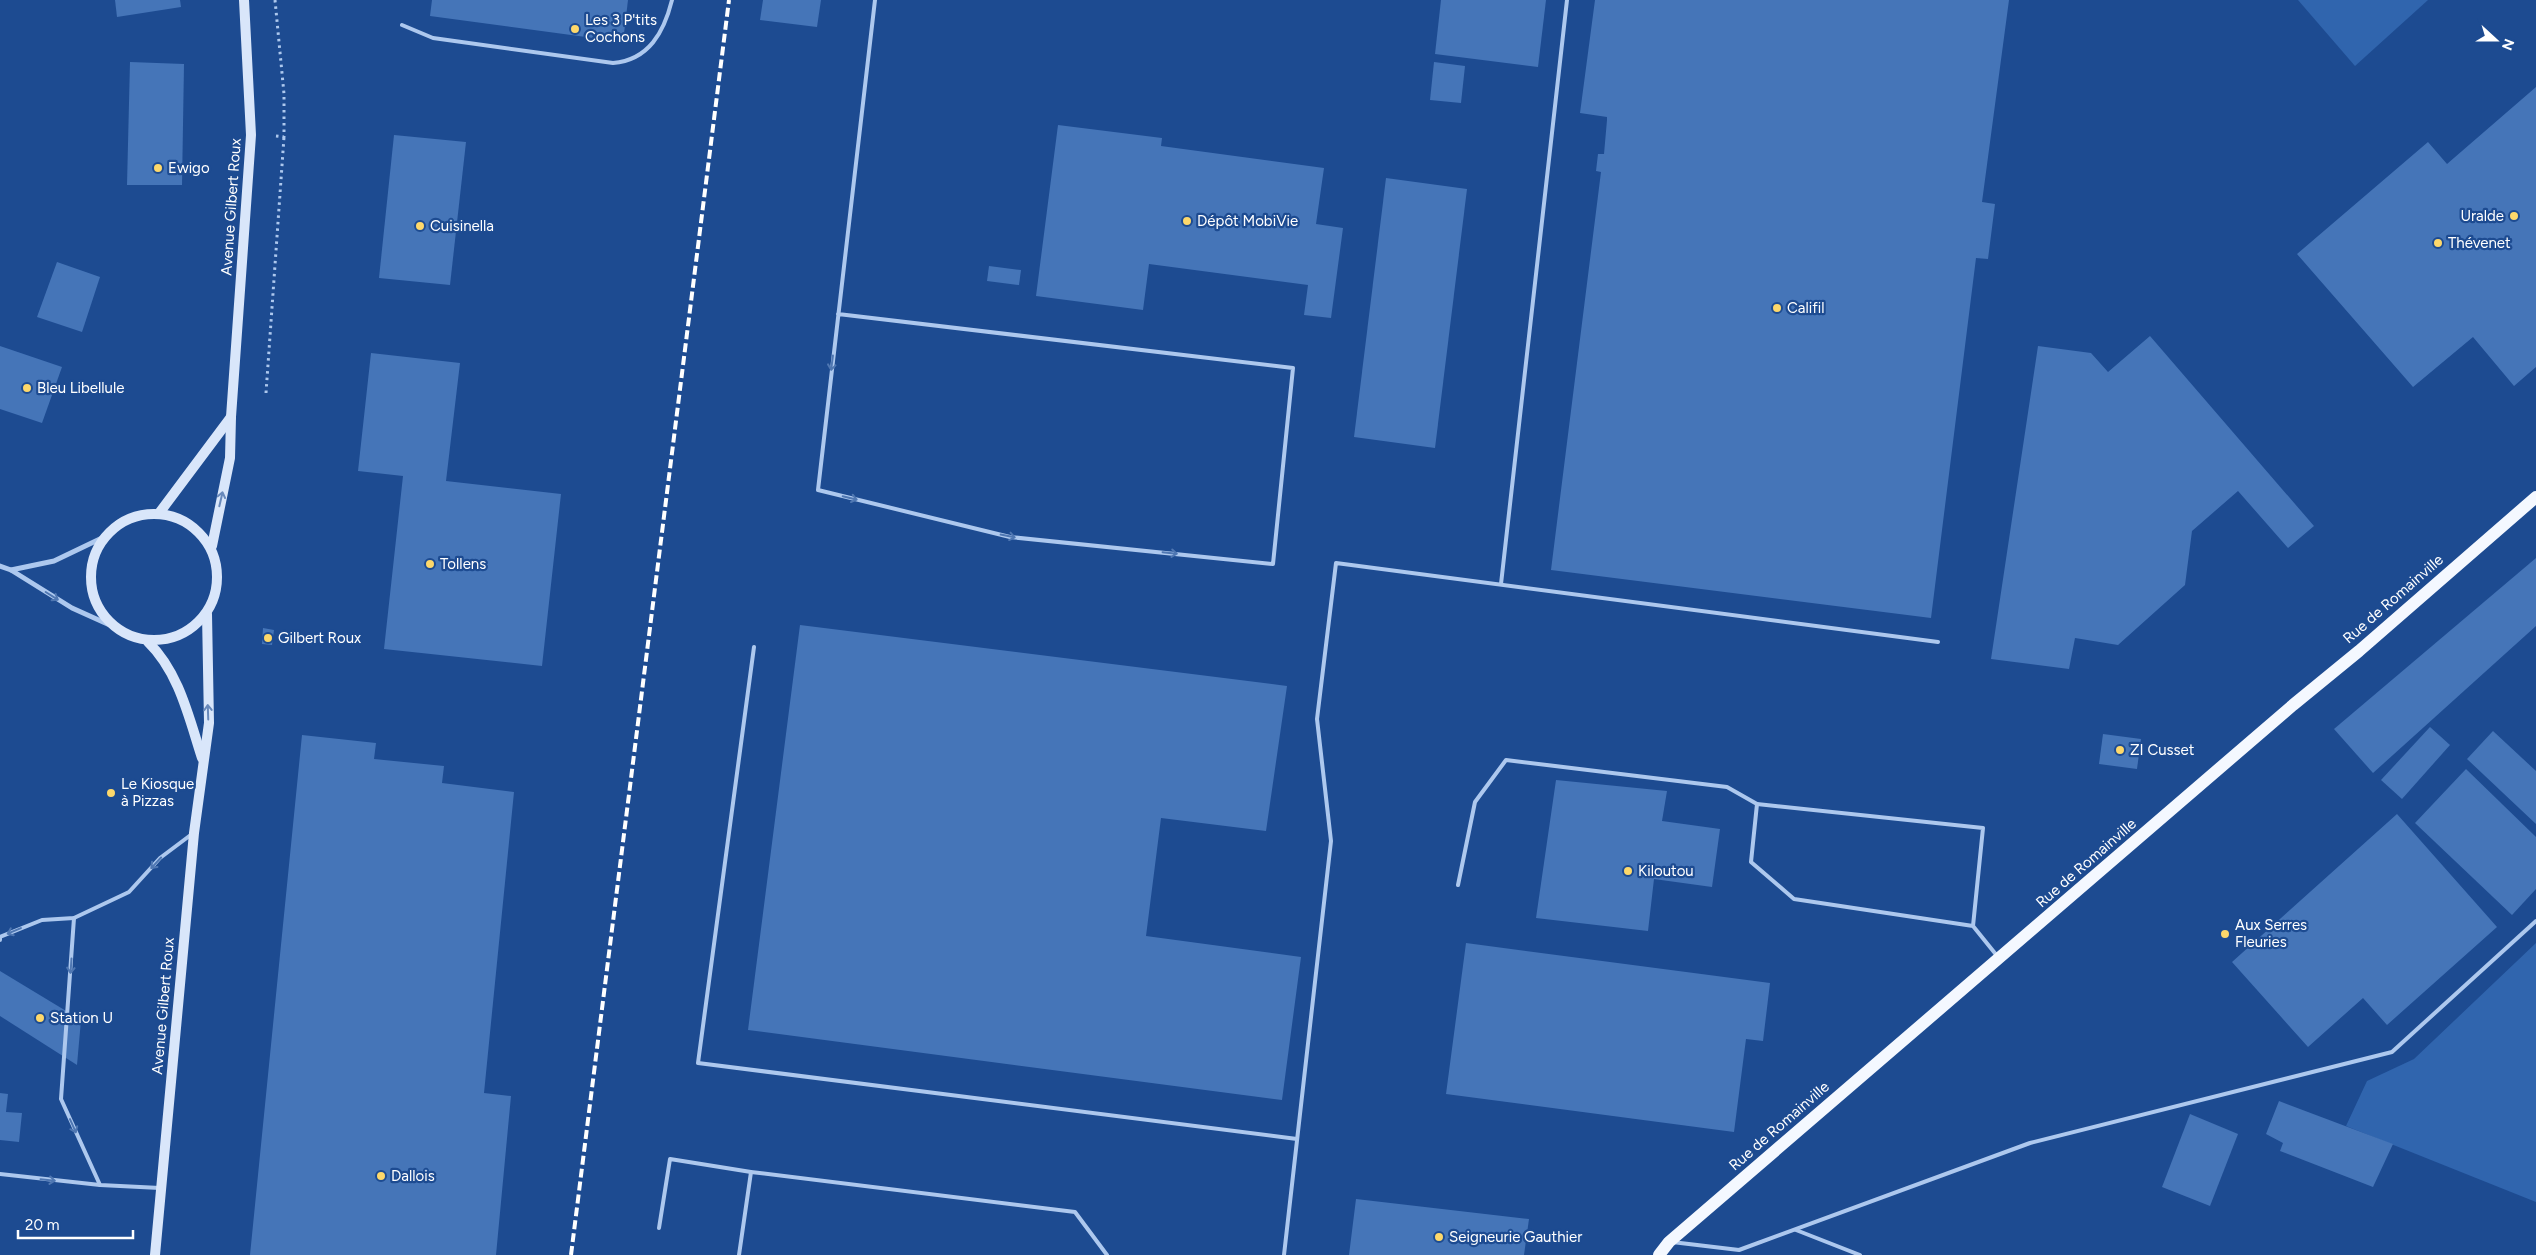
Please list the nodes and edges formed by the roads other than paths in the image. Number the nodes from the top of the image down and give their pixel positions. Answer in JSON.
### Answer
{"nodes":[{"id":1,"x":244,"y":0,"type":"edge"},
{"id":2,"x":672,"y":0,"type":"edge"},
{"id":3,"x":875,"y":0,"type":"edge"},
{"id":4,"x":1567,"y":0,"type":"edge"},
{"id":5,"x":402,"y":26,"type":"dead end"},
{"id":6,"x":838,"y":314,"type":"junction"},
{"id":7,"x":231,"y":417,"type":"junction"},
{"id":8,"x":2536,"y":496,"type":"edge"},
{"id":9,"x":160,"y":512,"type":"junction"},
{"id":10,"x":102,"y":538,"type":"junction"},
{"id":11,"x":212,"y":546,"type":"junction"},
{"id":12,"x":0,"y":566,"type":"edge"},
{"id":13,"x":11,"y":570,"type":"junction"},
{"id":14,"x":1501,"y":584,"type":"junction"},
{"id":15,"x":207,"y":614,"type":"junction"},
{"id":16,"x":112,"y":626,"type":"junction"},
{"id":17,"x":148,"y":642,"type":"junction"},
{"id":18,"x":1938,"y":642,"type":"dead end"},
{"id":19,"x":754,"y":647,"type":"dead end"},
{"id":20,"x":202,"y":760,"type":"junction"},
{"id":21,"x":1757,"y":804,"type":"junction"},
{"id":22,"x":194,"y":833,"type":"junction"},
{"id":23,"x":1458,"y":884,"type":"dead end"},
{"id":24,"x":74,"y":918,"type":"junction"},
{"id":25,"x":2536,"y":921,"type":"edge"},
{"id":26,"x":1973,"y":926,"type":"junction"},
{"id":27,"x":0,"y":940,"type":"edge"},
{"id":28,"x":2000,"y":959,"type":"junction"},
{"id":29,"x":1297,"y":1139,"type":"junction"},
{"id":30,"x":751,"y":1172,"type":"junction"},
{"id":31,"x":0,"y":1174,"type":"edge"},
{"id":32,"x":100,"y":1185,"type":"junction"},
{"id":33,"x":161,"y":1188,"type":"junction"},
{"id":34,"x":659,"y":1228,"type":"dead end"},
{"id":35,"x":1796,"y":1230,"type":"junction"},
{"id":36,"x":1669,"y":1242,"type":"junction"},
{"id":37,"x":155,"y":1255,"type":"edge"},
{"id":38,"x":739,"y":1255,"type":"edge"},
{"id":39,"x":1107,"y":1255,"type":"edge"},
{"id":40,"x":1284,"y":1255,"type":"edge"},
{"id":41,"x":1659,"y":1255,"type":"edge"},
{"id":42,"x":1860,"y":1255,"type":"edge"}],
"edges":[{"from":1,"to":7,"type":"main road","name":"Avenue Gilbert Roux"},
{"from":2,"to":5,"type":"lane"},
{"from":3,"to":6,"type":"lane"},
{"from":4,"to":14,"type":"lane"},
{"from":6,"to":6,"type":"lane","one_way":true},
{"from":7,"to":9,"type":"main road"},
{"from":11,"to":7,"type":"main road","name":"Avenue Gilbert Roux","one_way":true},
{"from":8,"to":28,"type":"main road","name":"Rue de Romainville"},
{"from":9,"to":10,"type":"main road"},
{"from":9,"to":11,"type":"main road"},
{"from":10,"to":13,"type":"street"},
{"from":10,"to":16,"type":"main road"},
{"from":11,"to":15,"type":"main road"},
{"from":12,"to":13,"type":"street"},
{"from":13,"to":16,"type":"street","one_way":true},
{"from":14,"to":18,"type":"lane"},
{"from":14,"to":29,"type":"lane"},
{"from":15,"to":17,"type":"main road"},
{"from":20,"to":15,"type":"main road","name":"Avenue Gilbert Roux","one_way":true},
{"from":16,"to":17,"type":"main road"},
{"from":17,"to":20,"type":"main road","name":"Avenue Gilbert Roux"},
{"from":19,"to":29,"type":"lane"},
{"from":20,"to":22,"type":"main road","name":"Avenue Gilbert Roux"},
{"from":21,"to":23,"type":"lane"},
{"from":21,"to":26,"type":"lane"},
{"from":21,"to":26,"type":"lane"},
{"from":22,"to":24,"type":"lane","one_way":true},
{"from":22,"to":33,"type":"main road","name":"Avenue Gilbert Roux"},
{"from":24,"to":27,"type":"lane","one_way":true},
{"from":24,"to":32,"type":"lane","one_way":true},
{"from":25,"to":35,"type":"lane"},
{"from":26,"to":28,"type":"lane"},
{"from":28,"to":36,"type":"main road","name":"Rue de Romainville"},
{"from":29,"to":40,"type":"lane"},
{"from":30,"to":34,"type":"lane"},
{"from":30,"to":38,"type":"lane"},
{"from":30,"to":39,"type":"lane"},
{"from":31,"to":32,"type":"lane","one_way":true},
{"from":32,"to":33,"type":"lane"},
{"from":33,"to":37,"type":"main road","name":"Avenue Gilbert Roux"},
{"from":35,"to":36,"type":"lane"},
{"from":35,"to":42,"type":"lane"},
{"from":36,"to":41,"type":"main road","name":"Rue de Romainville"}]}
